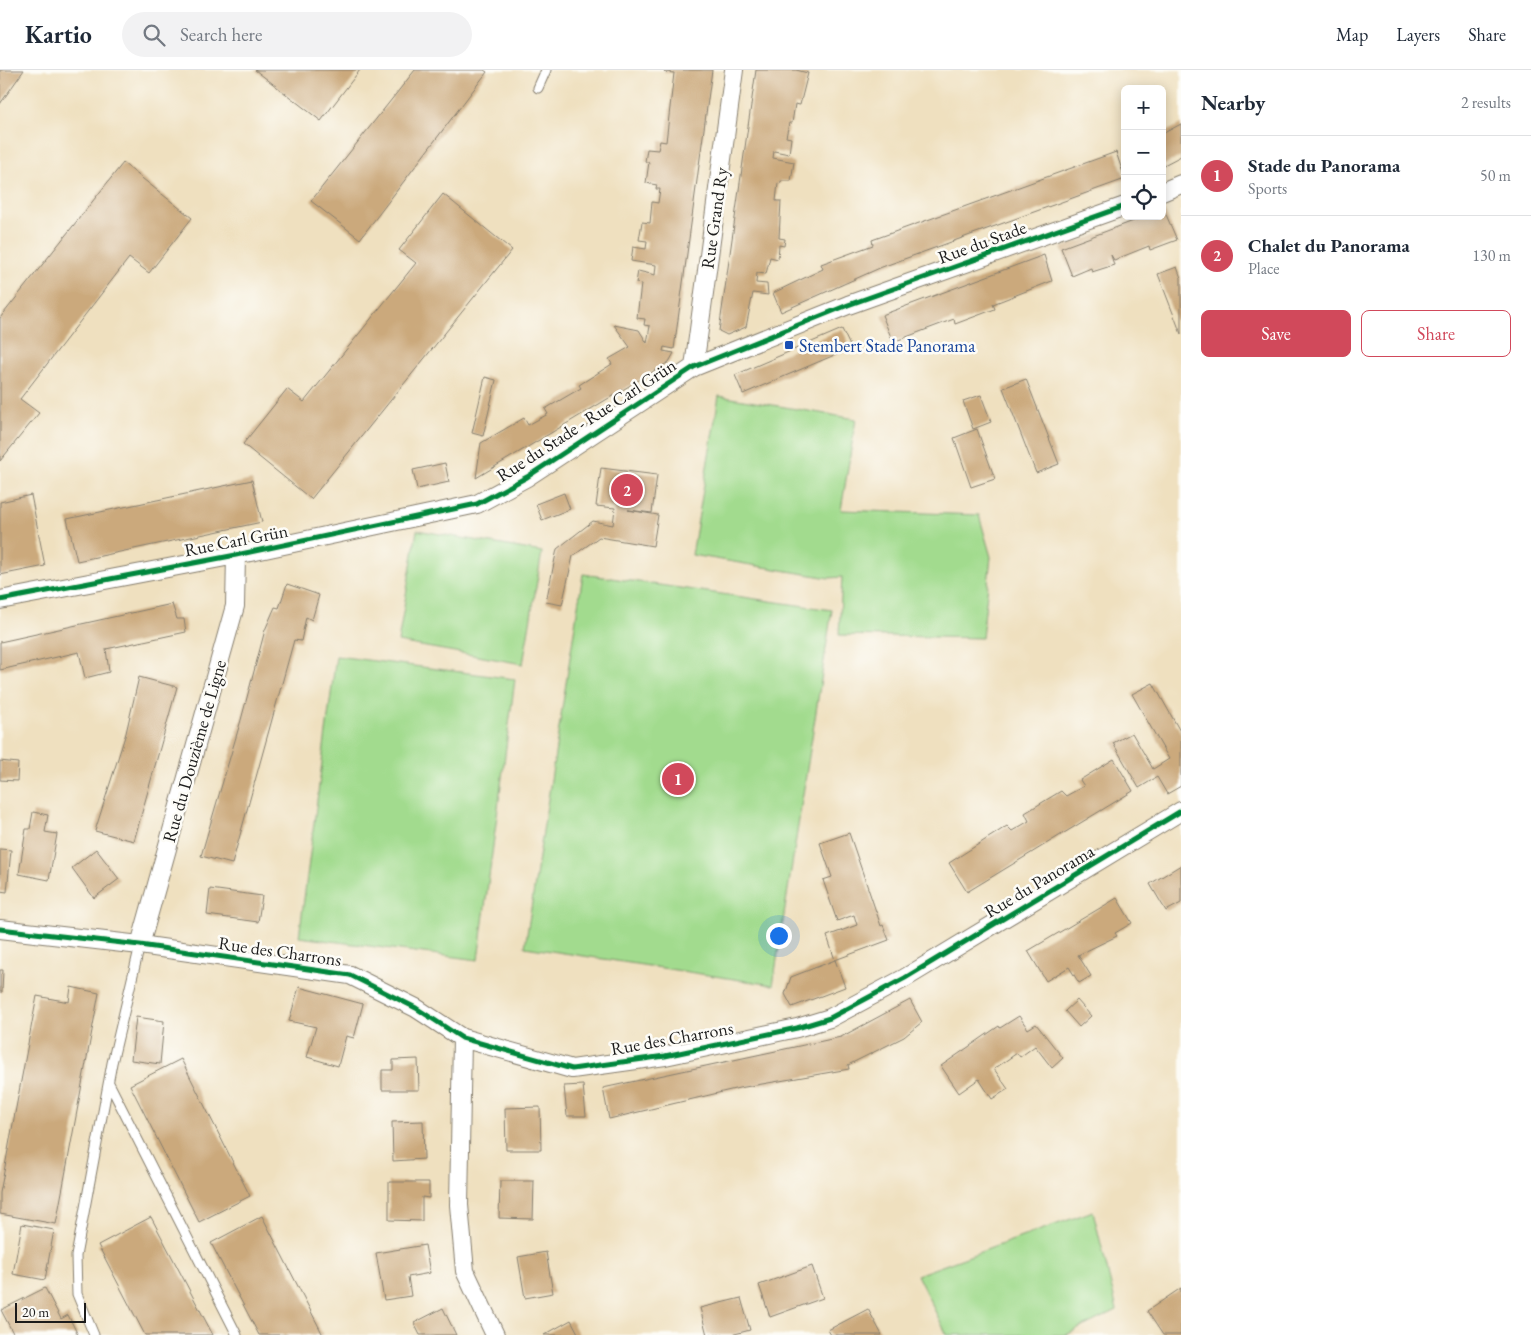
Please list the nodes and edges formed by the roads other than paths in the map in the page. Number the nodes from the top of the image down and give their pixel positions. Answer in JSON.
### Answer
{"nodes":[{"id":1,"x":546,"y":70,"type":"edge"},
{"id":2,"x":734,"y":70,"type":"edge"},
{"id":3,"x":538,"y":88,"type":"dead end"},
{"id":4,"x":1181,"y":184,"type":"edge"},
{"id":5,"x":1166,"y":190,"type":"edge"},
{"id":6,"x":1121,"y":207,"type":"edge"},
{"id":7,"x":848,"y":305,"type":"joint"},
{"id":8,"x":694,"y":367,"type":"junction"},
{"id":9,"x":478,"y":504,"type":"joint"},
{"id":10,"x":236,"y":555,"type":"junction"},
{"id":11,"x":0,"y":600,"type":"edge"},
{"id":12,"x":1181,"y":812,"type":"edge"},
{"id":13,"x":0,"y":930,"type":"edge"},
{"id":14,"x":140,"y":945,"type":"junction"},
{"id":15,"x":910,"y":975,"type":"joint"},
{"id":16,"x":462,"y":1038,"type":"junction"},
{"id":17,"x":109,"y":1083,"type":"junction"},
{"id":18,"x":94,"y":1335,"type":"edge"},
{"id":19,"x":237,"y":1335,"type":"edge"},
{"id":20,"x":495,"y":1335,"type":"edge"}],
"edges":[{"from":1,"to":3,"type":"lane"},
{"from":2,"to":8,"type":"street","name":"Rue Grand Ry"},
{"from":4,"to":5,"type":"street"},
{"from":6,"to":7,"type":"street","name":"Rue du Stade"},
{"from":7,"to":8,"type":"street","name":"Rue du Stade - Rue Carl Grün"},
{"from":8,"to":9,"type":"street","name":"Rue du Stade - Rue Carl Grün"},
{"from":9,"to":10,"type":"street","name":"Rue Carl Grün"},
{"from":10,"to":11,"type":"street","name":"Rue Carl Grün"},
{"from":10,"to":14,"type":"street","name":"Rue du Douzième de Ligne"},
{"from":12,"to":15,"type":"street","name":"Rue du Panorama"},
{"from":13,"to":14,"type":"street","name":"Rue des Charrons"},
{"from":14,"to":16,"type":"street","name":"Rue des Charrons"},
{"from":14,"to":17,"type":"lane"},
{"from":15,"to":16,"type":"street","name":"Rue des Charrons"},
{"from":16,"to":20,"type":"street"},
{"from":17,"to":18,"type":"lane"},
{"from":17,"to":19,"type":"lane"}]}
